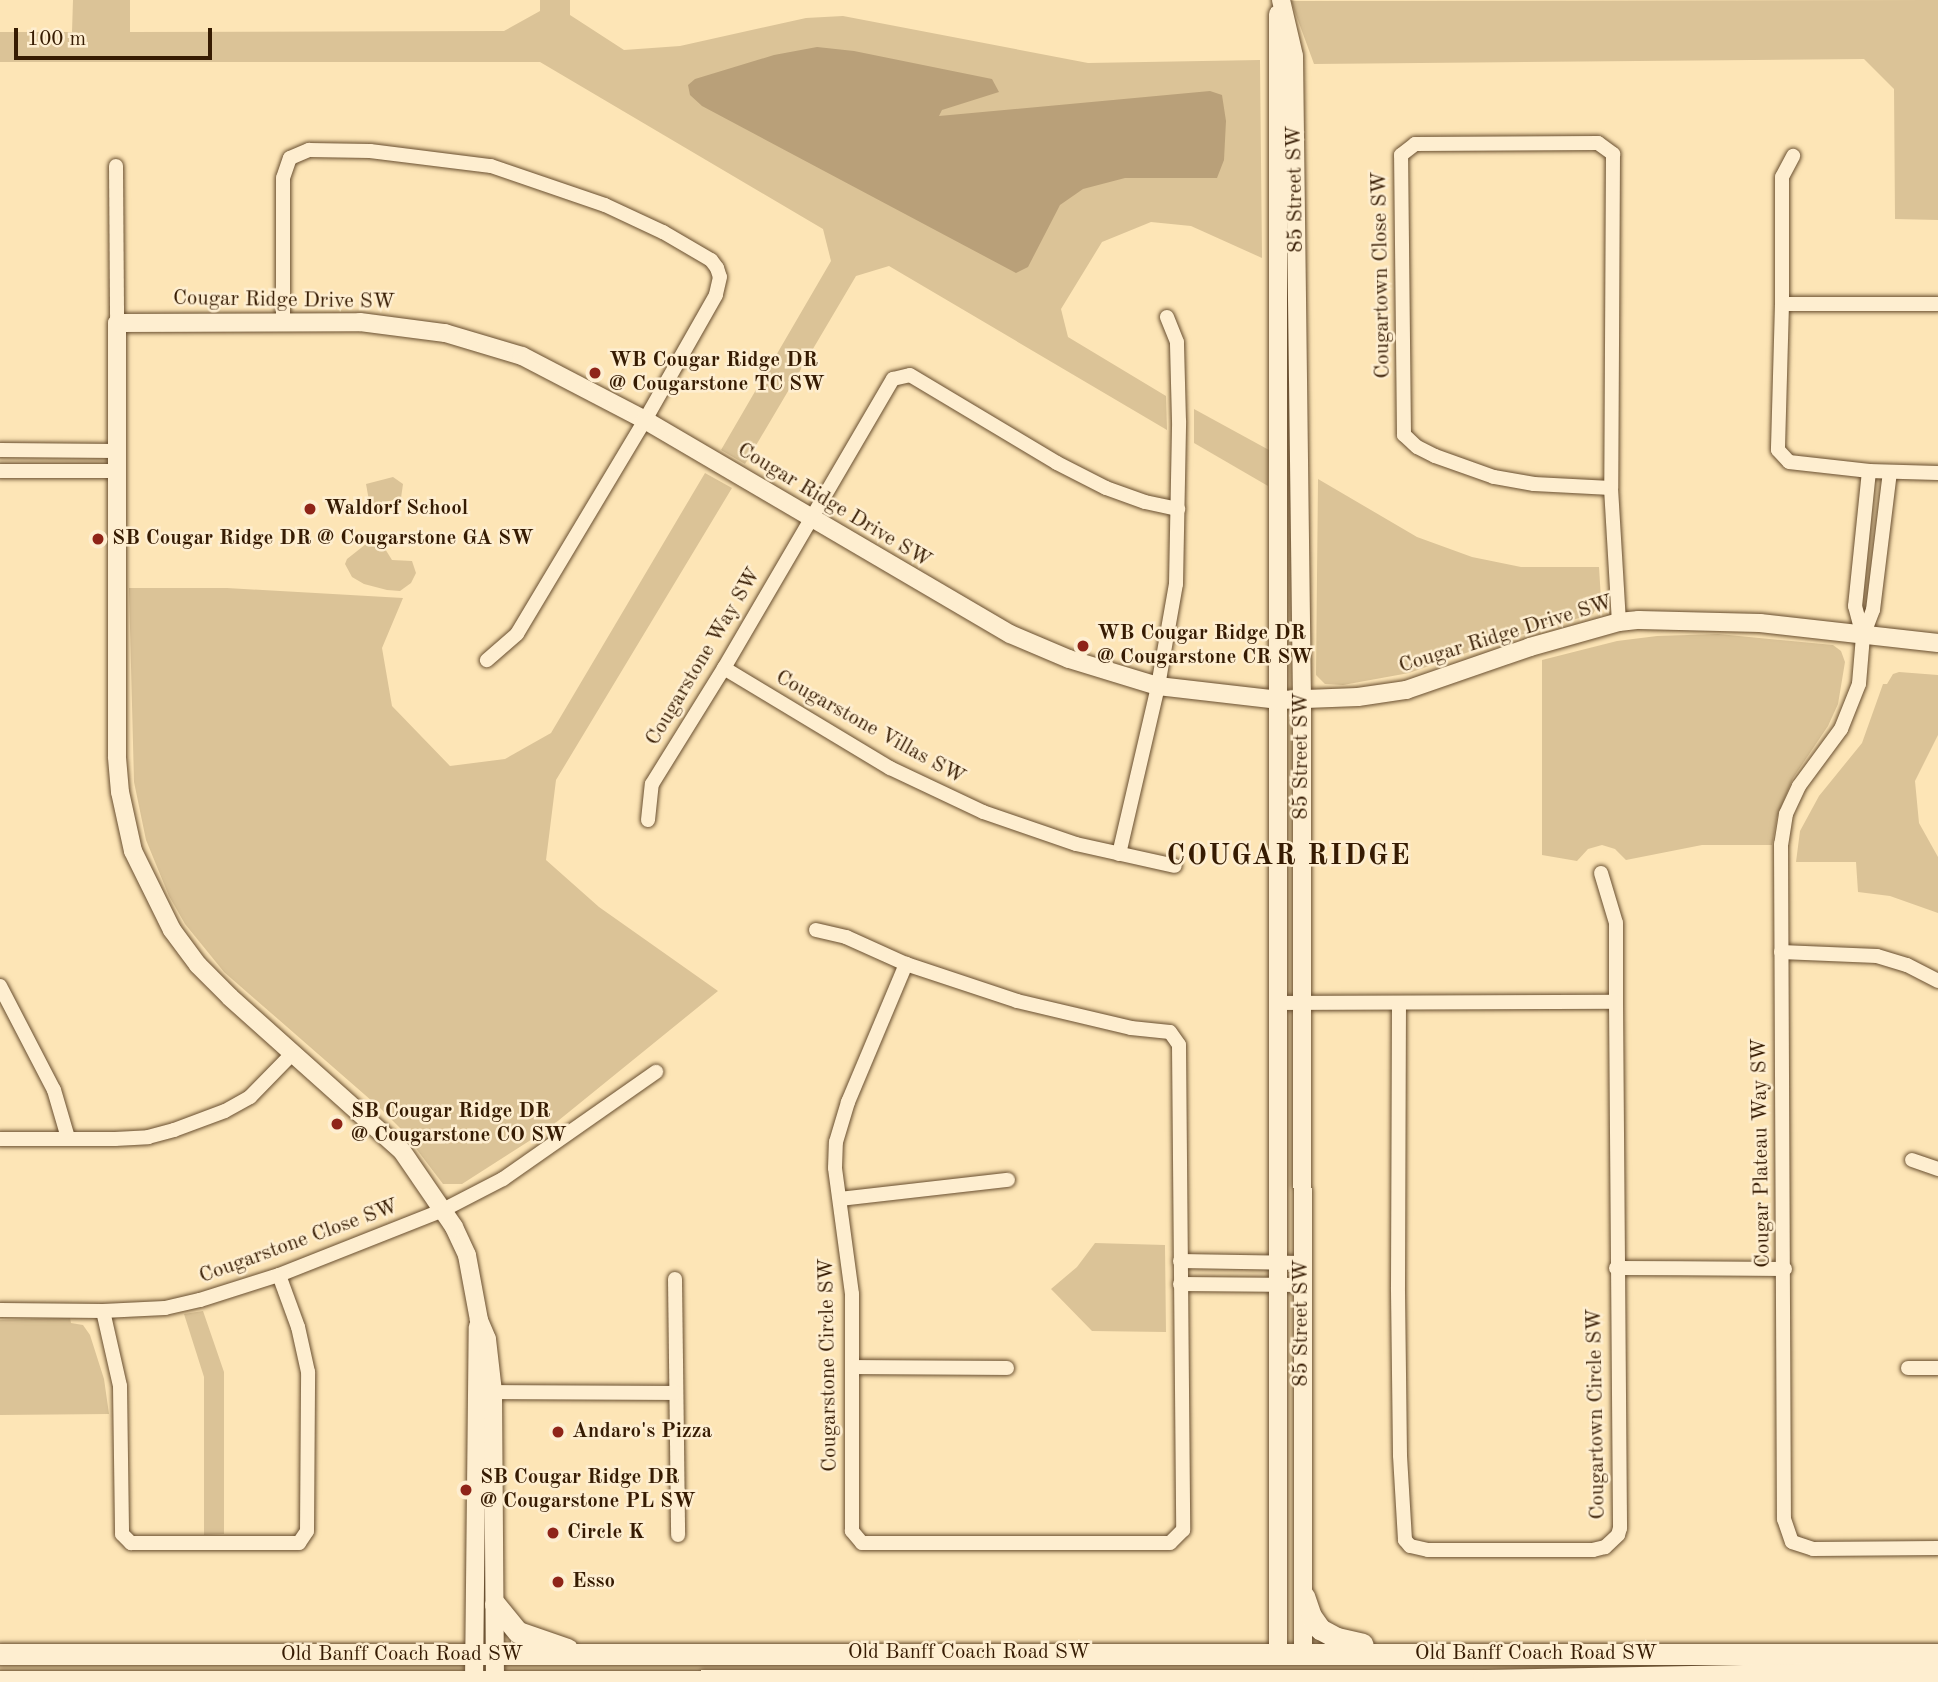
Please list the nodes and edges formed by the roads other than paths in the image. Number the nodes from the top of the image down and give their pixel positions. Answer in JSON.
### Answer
{"nodes":[{"id":1,"x":1280,"y":0,"type":"edge"},
{"id":2,"x":1793,"y":156,"type":"dead end"},
{"id":3,"x":116,"y":166,"type":"dead end"},
{"id":4,"x":1782,"y":304,"type":"junction"},
{"id":5,"x":1938,"y":304,"type":"edge"},
{"id":6,"x":1167,"y":317,"type":"dead end"},
{"id":7,"x":283,"y":322,"type":"junction"},
{"id":8,"x":117,"y":323,"type":"junction"},
{"id":9,"x":645,"y":420,"type":"junction"},
{"id":10,"x":0,"y":450,"type":"edge"},
{"id":11,"x":115,"y":452,"type":"junction"},
{"id":12,"x":0,"y":471,"type":"edge"},
{"id":13,"x":116,"y":471,"type":"junction"},
{"id":14,"x":1869,"y":471,"type":"junction"},
{"id":15,"x":1890,"y":472,"type":"junction"},
{"id":16,"x":1938,"y":473,"type":"edge"},
{"id":17,"x":1611,"y":488,"type":"junction"},
{"id":18,"x":1178,"y":509,"type":"junction"},
{"id":19,"x":810,"y":519,"type":"junction"},
{"id":20,"x":1619,"y":622,"type":"junction"},
{"id":21,"x":1863,"y":636,"type":"junction"},
{"id":22,"x":1938,"y":643,"type":"edge"},
{"id":23,"x":487,"y":660,"type":"dead end"},
{"id":24,"x":724,"y":668,"type":"junction"},
{"id":25,"x":1158,"y":686,"type":"junction"},
{"id":26,"x":1279,"y":700,"type":"junction"},
{"id":27,"x":1302,"y":700,"type":"junction"},
{"id":28,"x":648,"y":820,"type":"dead end"},
{"id":29,"x":1119,"y":854,"type":"junction"},
{"id":30,"x":1175,"y":866,"type":"dead end"},
{"id":31,"x":1601,"y":873,"type":"dead end"},
{"id":32,"x":816,"y":930,"type":"dead end"},
{"id":33,"x":1781,"y":952,"type":"junction"},
{"id":34,"x":906,"y":964,"type":"junction"},
{"id":35,"x":1938,"y":981,"type":"edge"},
{"id":36,"x":0,"y":986,"type":"edge"},
{"id":37,"x":1616,"y":1002,"type":"junction"},
{"id":38,"x":1280,"y":1003,"type":"junction"},
{"id":39,"x":1301,"y":1003,"type":"junction"},
{"id":40,"x":1399,"y":1003,"type":"junction"},
{"id":41,"x":293,"y":1053,"type":"junction"},
{"id":42,"x":656,"y":1072,"type":"dead end"},
{"id":43,"x":68,"y":1138,"type":"junction"},
{"id":44,"x":0,"y":1139,"type":"edge"},
{"id":45,"x":1912,"y":1160,"type":"dead end"},
{"id":46,"x":1938,"y":1170,"type":"edge"},
{"id":47,"x":1008,"y":1180,"type":"dead end"},
{"id":48,"x":840,"y":1199,"type":"junction"},
{"id":49,"x":443,"y":1210,"type":"junction"},
{"id":50,"x":1180,"y":1261,"type":"junction"},
{"id":51,"x":1277,"y":1263,"type":"junction"},
{"id":52,"x":1302,"y":1263,"type":"junction"},
{"id":53,"x":1616,"y":1269,"type":"junction"},
{"id":54,"x":1785,"y":1269,"type":"junction"},
{"id":55,"x":279,"y":1275,"type":"junction"},
{"id":56,"x":675,"y":1279,"type":"dead end"},
{"id":57,"x":1180,"y":1284,"type":"junction"},
{"id":58,"x":1277,"y":1285,"type":"junction"},
{"id":59,"x":1301,"y":1285,"type":"junction"},
{"id":60,"x":0,"y":1310,"type":"edge"},
{"id":61,"x":103,"y":1311,"type":"junction"},
{"id":62,"x":853,"y":1367,"type":"junction"},
{"id":63,"x":1007,"y":1368,"type":"dead end"},
{"id":64,"x":1908,"y":1368,"type":"dead end"},
{"id":65,"x":1938,"y":1368,"type":"edge"},
{"id":66,"x":484,"y":1392,"type":"junction"},
{"id":67,"x":676,"y":1394,"type":"junction"},
{"id":68,"x":484,"y":1490,"type":"junction"},
{"id":69,"x":678,"y":1535,"type":"dead end"},
{"id":70,"x":1938,"y":1548,"type":"edge"},
{"id":71,"x":1304,"y":1597,"type":"junction"},
{"id":72,"x":495,"y":1604,"type":"junction"},
{"id":73,"x":1278,"y":1652,"type":"junction"},
{"id":74,"x":1303,"y":1652,"type":"junction"},
{"id":75,"x":0,"y":1654,"type":"edge"},
{"id":76,"x":1426,"y":1654,"type":"junction"},
{"id":77,"x":1938,"y":1654,"type":"edge"},
{"id":78,"x":484,"y":1656,"type":"junction"},
{"id":79,"x":589,"y":1656,"type":"junction"},
{"id":80,"x":1938,"y":1671,"type":"edge"},
{"id":81,"x":1164,"y":1680,"type":"edge"},
{"id":82,"x":0,"y":1681,"type":"edge"},
{"id":83,"x":360,"y":1681,"type":"edge"},
{"id":84,"x":1278,"y":1681,"type":"edge"},
{"id":85,"x":1303,"y":1681,"type":"edge"},
{"id":86,"x":1372,"y":1681,"type":"edge"},
{"id":87,"x":484,"y":1682,"type":"edge"}],
"edges":[{"from":1,"to":26,"type":"street","name":"85 Street SW"},
{"from":1,"to":27,"type":"street","name":"85 Street SW"},
{"from":2,"to":4,"type":"street"},
{"from":3,"to":8,"type":"street"},
{"from":4,"to":5,"type":"street"},
{"from":4,"to":14,"type":"street"},
{"from":6,"to":18,"type":"street"},
{"from":7,"to":8,"type":"street","name":"Cougar Ridge Drive SW"},
{"from":7,"to":9,"type":"street","name":"Cougar Ridge Drive SW"},
{"from":7,"to":9,"type":"street"},
{"from":8,"to":11,"type":"street"},
{"from":9,"to":19,"type":"street","name":"Cougar Ridge Drive SW"},
{"from":9,"to":23,"type":"street"},
{"from":10,"to":11,"type":"street"},
{"from":11,"to":13,"type":"street"},
{"from":12,"to":13,"type":"street"},
{"from":13,"to":41,"type":"street"},
{"from":14,"to":15,"type":"street"},
{"from":14,"to":21,"type":"street"},
{"from":15,"to":16,"type":"street"},
{"from":15,"to":21,"type":"street"},
{"from":17,"to":17,"type":"street","name":"Cougartown Close SW"},
{"from":17,"to":20,"type":"street","name":"Cougartown Close SW"},
{"from":18,"to":19,"type":"street","name":"Cougarstone Way SW"},
{"from":18,"to":25,"type":"street"},
{"from":19,"to":24,"type":"street","name":"Cougarstone Way SW"},
{"from":19,"to":25,"type":"street","name":"Cougar Ridge Drive SW"},
{"from":20,"to":21,"type":"street","name":"Cougar Ridge Drive SW"},
{"from":20,"to":27,"type":"street","name":"Cougar Ridge Drive SW"},
{"from":21,"to":22,"type":"street","name":"Cougar Ridge Drive SW"},
{"from":21,"to":33,"type":"street","name":"Cougar Plateau Way SW"},
{"from":24,"to":28,"type":"street","name":"Cougarstone Way SW"},
{"from":24,"to":29,"type":"street","name":"Cougarstone Villas SW"},
{"from":25,"to":26,"type":"street","name":"Cougar Ridge Drive SW"},
{"from":25,"to":29,"type":"street"},
{"from":26,"to":27,"type":"street","name":"Cougar Ridge Drive SW"},
{"from":26,"to":38,"type":"street","name":"85 Street SW"},
{"from":27,"to":39,"type":"street","name":"85 Street SW"},
{"from":29,"to":30,"type":"street","name":"Cougarstone Villas SW"},
{"from":31,"to":37,"type":"street","name":"Cougartown Circle SW"},
{"from":32,"to":34,"type":"street"},
{"from":33,"to":35,"type":"street"},
{"from":33,"to":54,"type":"street","name":"Cougar Plateau Way SW"},
{"from":34,"to":48,"type":"street","name":"Cougarstone Circle SW"},
{"from":34,"to":50,"type":"street","name":"Cougarstone Circle SW"},
{"from":36,"to":43,"type":"street"},
{"from":37,"to":40,"type":"street"},
{"from":37,"to":53,"type":"street","name":"Cougartown Circle SW"},
{"from":38,"to":39,"type":"street"},
{"from":38,"to":51,"type":"street","name":"85 Street SW"},
{"from":39,"to":40,"type":"street"},
{"from":39,"to":52,"type":"street","name":"85 Street SW"},
{"from":40,"to":53,"type":"street","name":"Cougartown Circle SW"},
{"from":41,"to":43,"type":"street"},
{"from":41,"to":49,"type":"street"},
{"from":42,"to":49,"type":"street","name":"Cougarstone Close SW"},
{"from":43,"to":44,"type":"street"},
{"from":45,"to":46,"type":"street"},
{"from":47,"to":48,"type":"street"},
{"from":48,"to":62,"type":"street","name":"Cougarstone Circle SW"},
{"from":49,"to":55,"type":"street","name":"Cougarstone Close SW"},
{"from":49,"to":66,"type":"street"},
{"from":50,"to":51,"type":"street"},
{"from":50,"to":57,"type":"street","name":"Cougarstone Circle SW"},
{"from":51,"to":52,"type":"street"},
{"from":51,"to":58,"type":"street","name":"85 Street SW"},
{"from":52,"to":59,"type":"street","name":"85 Street SW"},
{"from":53,"to":54,"type":"street"},
{"from":54,"to":70,"type":"street","name":"Cougar Plateau Way SW"},
{"from":55,"to":61,"type":"street","name":"Cougarstone Close SW"},
{"from":55,"to":61,"type":"street"},
{"from":56,"to":67,"type":"street"},
{"from":57,"to":58,"type":"street"},
{"from":57,"to":62,"type":"street","name":"Cougarstone Circle SW"},
{"from":58,"to":59,"type":"street"},
{"from":58,"to":73,"type":"street","name":"85 Street SW"},
{"from":59,"to":71,"type":"street","name":"85 Street SW"},
{"from":60,"to":61,"type":"street","name":"Cougarstone Close SW"},
{"from":62,"to":63,"type":"street"},
{"from":64,"to":65,"type":"street"},
{"from":66,"to":67,"type":"street"},
{"from":66,"to":68,"type":"street"},
{"from":67,"to":69,"type":"street"},
{"from":68,"to":72,"type":"street"},
{"from":68,"to":78,"type":"street"},
{"from":71,"to":74,"type":"street","name":"85 Street SW"},
{"from":71,"to":76,"type":"main road"},
{"from":72,"to":78,"type":"street"},
{"from":72,"to":79,"type":"main road"},
{"from":73,"to":74,"type":"main road","name":"Old Banff Coach Road SW"},
{"from":73,"to":79,"type":"main road","name":"Old Banff Coach Road SW"},
{"from":73,"to":84,"type":"main road","name":"85 Street SW"},
{"from":74,"to":76,"type":"main road","name":"Old Banff Coach Road SW"},
{"from":74,"to":85,"type":"main road","name":"85 Street SW"},
{"from":75,"to":78,"type":"main road","name":"Old Banff Coach Road SW"},
{"from":76,"to":77,"type":"main road","name":"Old Banff Coach Road SW"},
{"from":78,"to":79,"type":"main road","name":"Old Banff Coach Road SW"},
{"from":78,"to":87,"type":"street"},
{"from":80,"to":86,"type":"main road","name":"Old Banff Coach Road SW"},
{"from":81,"to":84,"type":"main road","name":"Old Banff Coach Road SW"},
{"from":81,"to":87,"type":"main road","name":"Old Banff Coach Road SW"},
{"from":82,"to":83,"type":"main road","name":"Old Banff Coach Road SW"},
{"from":83,"to":87,"type":"main road","name":"Old Banff Coach Road SW"},
{"from":84,"to":85,"type":"main road","name":"Old Banff Coach Road SW"},
{"from":85,"to":86,"type":"main road","name":"Old Banff Coach Road SW"}]}
